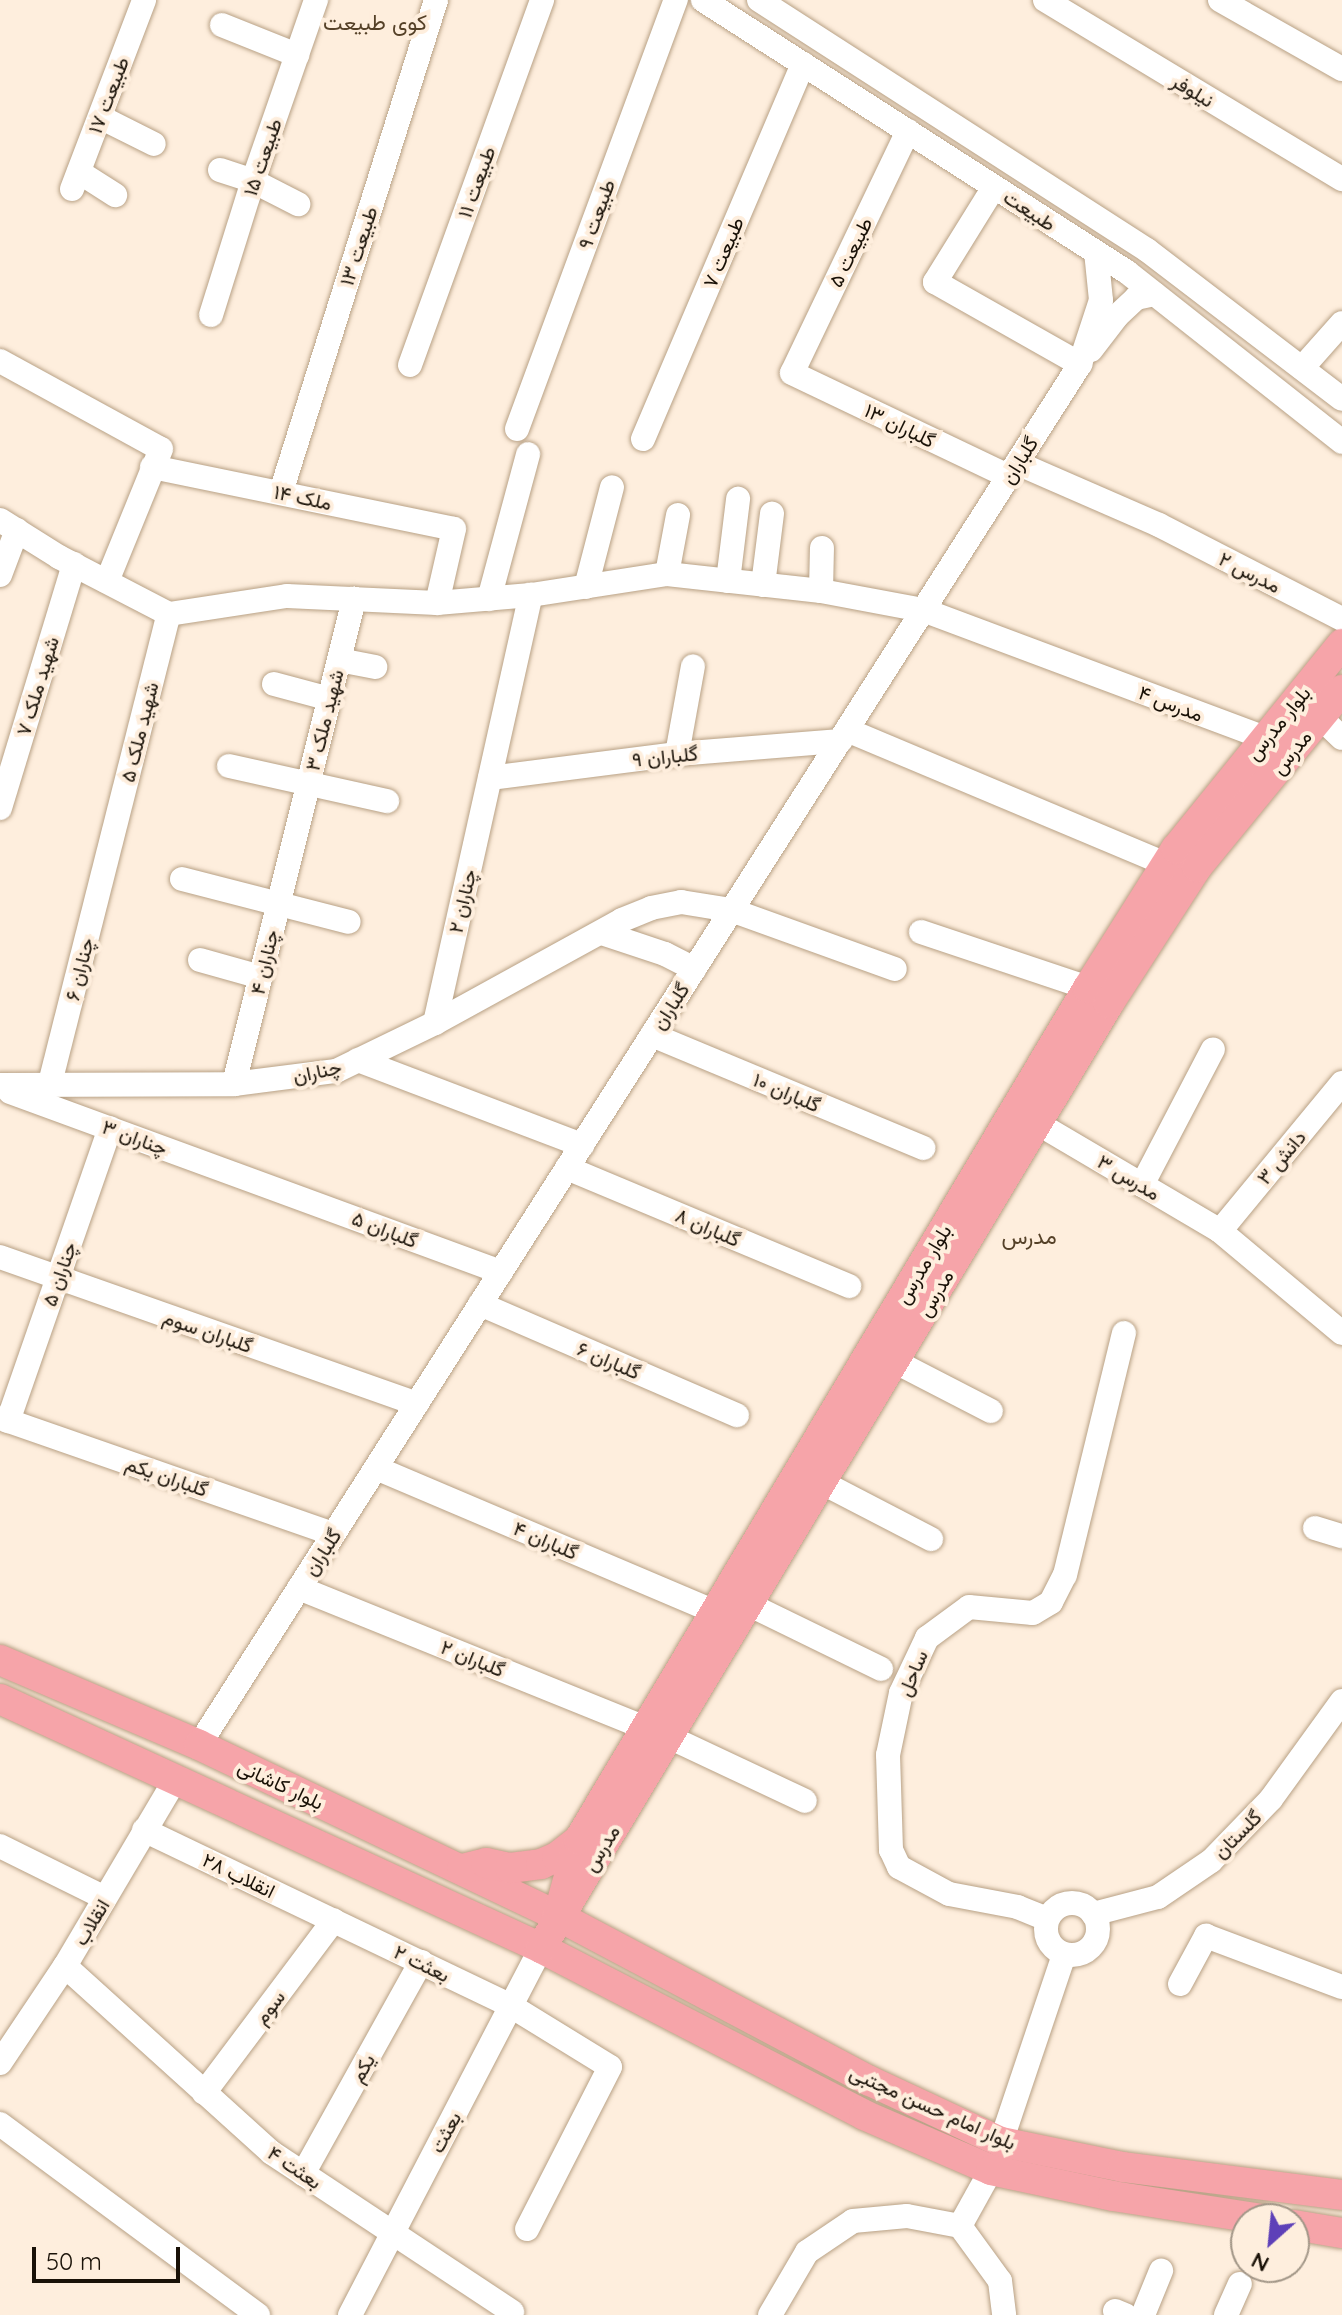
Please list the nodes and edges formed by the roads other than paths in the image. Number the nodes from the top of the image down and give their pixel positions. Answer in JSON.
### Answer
{"nodes":[{"id":1,"x":144,"y":0,"type":"edge"},
{"id":2,"x":316,"y":0,"type":"edge"},
{"id":3,"x":436,"y":0,"type":"edge"},
{"id":4,"x":542,"y":0,"type":"edge"},
{"id":5,"x":676,"y":0,"type":"edge"},
{"id":6,"x":703,"y":0,"type":"edge"},
{"id":7,"x":759,"y":0,"type":"edge"},
{"id":8,"x":1045,"y":0,"type":"edge"},
{"id":9,"x":1220,"y":0,"type":"edge"},
{"id":10,"x":222,"y":25,"type":"dead end"},
{"id":11,"x":297,"y":55,"type":"junction"},
{"id":12,"x":803,"y":64,"type":"junction"},
{"id":13,"x":1342,"y":69,"type":"edge"},
{"id":14,"x":900,"y":92,"type":"junction"},
{"id":15,"x":100,"y":117,"type":"junction"},
{"id":16,"x":886,"y":118,"type":"junction"},
{"id":17,"x":908,"y":131,"type":"junction"},
{"id":18,"x":154,"y":144,"type":"dead end"},
{"id":19,"x":220,"y":170,"type":"dead end"},
{"id":20,"x":1023,"y":170,"type":"junction"},
{"id":21,"x":1342,"y":179,"type":"edge"},
{"id":22,"x":253,"y":181,"type":"junction"},
{"id":23,"x":1000,"y":191,"type":"junction"},
{"id":24,"x":115,"y":195,"type":"dead end"},
{"id":25,"x":298,"y":204,"type":"dead end"},
{"id":26,"x":1096,"y":252,"type":"junction"},
{"id":27,"x":1155,"y":294,"type":"junction"},
{"id":28,"x":211,"y":315,"type":"dead end"},
{"id":29,"x":1342,"y":323,"type":"edge"},
{"id":30,"x":0,"y":361,"type":"edge"},
{"id":31,"x":1080,"y":364,"type":"junction"},
{"id":32,"x":410,"y":365,"type":"dead end"},
{"id":33,"x":1302,"y":368,"type":"junction"},
{"id":34,"x":792,"y":373,"type":"joint"},
{"id":35,"x":1342,"y":399,"type":"edge"},
{"id":36,"x":517,"y":429,"type":"dead end"},
{"id":37,"x":643,"y":439,"type":"dead end"},
{"id":38,"x":1342,"y":442,"type":"edge"},
{"id":39,"x":528,"y":454,"type":"dead end"},
{"id":40,"x":156,"y":458,"type":"junction"},
{"id":41,"x":1012,"y":470,"type":"junction"},
{"id":42,"x":612,"y":487,"type":"dead end"},
{"id":43,"x":281,"y":492,"type":"junction"},
{"id":44,"x":738,"y":499,"type":"dead end"},
{"id":45,"x":772,"y":514,"type":"dead end"},
{"id":46,"x":678,"y":515,"type":"dead end"},
{"id":47,"x":9,"y":525,"type":"edge"},
{"id":48,"x":1159,"y":525,"type":"joint"},
{"id":49,"x":822,"y":548,"type":"dead end"},
{"id":50,"x":74,"y":564,"type":"junction"},
{"id":51,"x":667,"y":574,"type":"junction"},
{"id":52,"x":0,"y":575,"type":"edge"},
{"id":53,"x":107,"y":581,"type":"junction"},
{"id":54,"x":728,"y":581,"type":"junction"},
{"id":55,"x":763,"y":585,"type":"junction"},
{"id":56,"x":586,"y":587,"type":"junction"},
{"id":57,"x":821,"y":591,"type":"junction"},
{"id":58,"x":531,"y":595,"type":"junction"},
{"id":59,"x":354,"y":599,"type":"junction"},
{"id":60,"x":489,"y":599,"type":"junction"},
{"id":61,"x":437,"y":603,"type":"junction"},
{"id":62,"x":923,"y":610,"type":"junction"},
{"id":63,"x":169,"y":614,"type":"junction"},
{"id":64,"x":1342,"y":619,"type":"edge"},
{"id":65,"x":1342,"y":644,"type":"edge"},
{"id":66,"x":339,"y":660,"type":"junction"},
{"id":67,"x":693,"y":666,"type":"dead end"},
{"id":68,"x":375,"y":667,"type":"dead end"},
{"id":69,"x":274,"y":684,"type":"dead end"},
{"id":70,"x":1342,"y":690,"type":"edge"},
{"id":71,"x":330,"y":699,"type":"junction"},
{"id":72,"x":1320,"y":717,"type":"junction"},
{"id":73,"x":843,"y":735,"type":"junction"},
{"id":74,"x":1266,"y":738,"type":"junction"},
{"id":75,"x":1342,"y":738,"type":"edge"},
{"id":76,"x":677,"y":754,"type":"junction"},
{"id":77,"x":229,"y":766,"type":"dead end"},
{"id":78,"x":490,"y":778,"type":"junction"},
{"id":79,"x":308,"y":783,"type":"junction"},
{"id":80,"x":387,"y":801,"type":"dead end"},
{"id":81,"x":0,"y":808,"type":"edge"},
{"id":82,"x":294,"y":842,"type":"joint"},
{"id":83,"x":109,"y":851,"type":"joint"},
{"id":84,"x":1166,"y":864,"type":"junction"},
{"id":85,"x":182,"y":879,"type":"dead end"},
{"id":86,"x":277,"y":905,"type":"junction"},
{"id":87,"x":731,"y":910,"type":"junction"},
{"id":88,"x":349,"y":922,"type":"dead end"},
{"id":89,"x":921,"y":932,"type":"dead end"},
{"id":90,"x":602,"y":933,"type":"junction"},
{"id":91,"x":200,"y":960,"type":"dead end"},
{"id":92,"x":694,"y":969,"type":"junction"},
{"id":93,"x":895,"y":969,"type":"dead end"},
{"id":94,"x":261,"y":977,"type":"junction"},
{"id":95,"x":1088,"y":988,"type":"junction"},
{"id":96,"x":435,"y":1023,"type":"junction"},
{"id":97,"x":652,"y":1035,"type":"junction"},
{"id":98,"x":1213,"y":1049,"type":"dead end"},
{"id":99,"x":358,"y":1060,"type":"junction"},
{"id":100,"x":234,"y":1084,"type":"junction"},
{"id":101,"x":0,"y":1086,"type":"edge"},
{"id":102,"x":49,"y":1087,"type":"junction"},
{"id":103,"x":1339,"y":1093,"type":"edge"},
{"id":104,"x":1037,"y":1123,"type":"junction"},
{"id":105,"x":110,"y":1128,"type":"junction"},
{"id":106,"x":582,"y":1145,"type":"junction"},
{"id":107,"x":923,"y":1148,"type":"dead end"},
{"id":108,"x":567,"y":1168,"type":"junction"},
{"id":109,"x":270,"y":1185,"type":"joint"},
{"id":110,"x":1142,"y":1185,"type":"junction"},
{"id":111,"x":974,"y":1203,"type":"junction"},
{"id":112,"x":1220,"y":1231,"type":"junction"},
{"id":113,"x":0,"y":1257,"type":"edge"},
{"id":114,"x":501,"y":1272,"type":"junction"},
{"id":115,"x":58,"y":1278,"type":"junction"},
{"id":116,"x":849,"y":1286,"type":"dead end"},
{"id":117,"x":480,"y":1304,"type":"junction"},
{"id":118,"x":1124,"y":1333,"type":"dead end"},
{"id":119,"x":1342,"y":1333,"type":"edge"},
{"id":120,"x":894,"y":1361,"type":"junction"},
{"id":121,"x":417,"y":1404,"type":"junction"},
{"id":122,"x":991,"y":1411,"type":"dead end"},
{"id":123,"x":737,"y":1415,"type":"dead end"},
{"id":124,"x":4,"y":1419,"type":"edge"},
{"id":125,"x":376,"y":1468,"type":"junction"},
{"id":126,"x":821,"y":1482,"type":"junction"},
{"id":127,"x":1315,"y":1528,"type":"dead end"},
{"id":128,"x":333,"y":1534,"type":"junction"},
{"id":129,"x":1342,"y":1536,"type":"edge"},
{"id":130,"x":931,"y":1539,"type":"dead end"},
{"id":131,"x":299,"y":1588,"type":"junction"},
{"id":132,"x":748,"y":1604,"type":"junction"},
{"id":133,"x":715,"y":1612,"type":"junction"},
{"id":134,"x":0,"y":1660,"type":"edge"},
{"id":135,"x":881,"y":1669,"type":"dead end"},
{"id":136,"x":0,"y":1699,"type":"edge"},
{"id":137,"x":1342,"y":1701,"type":"edge"},
{"id":138,"x":658,"y":1732,"type":"junction"},
{"id":139,"x":199,"y":1745,"type":"junction"},
{"id":140,"x":176,"y":1778,"type":"junction"},
{"id":141,"x":805,"y":1801,"type":"dead end"},
{"id":142,"x":144,"y":1830,"type":"junction"},
{"id":143,"x":579,"y":1840,"type":"junction"},
{"id":144,"x":0,"y":1846,"type":"edge"},
{"id":145,"x":460,"y":1870,"type":"junction"},
{"id":146,"x":105,"y":1898,"type":"junction"},
{"id":147,"x":1093,"y":1914,"type":"junction"},
{"id":148,"x":558,"y":1916,"type":"junction"},
{"id":149,"x":1047,"y":1919,"type":"junction"},
{"id":150,"x":334,"y":1920,"type":"junction"},
{"id":151,"x":541,"y":1948,"type":"junction"},
{"id":152,"x":1064,"y":1955,"type":"junction"},
{"id":153,"x":421,"y":1962,"type":"junction"},
{"id":154,"x":65,"y":1966,"type":"junction"},
{"id":155,"x":1180,"y":1984,"type":"dead end"},
{"id":156,"x":1342,"y":1987,"type":"edge"},
{"id":157,"x":511,"y":2006,"type":"junction"},
{"id":158,"x":745,"y":2015,"type":"junction"},
{"id":159,"x":730,"y":2045,"type":"junction"},
{"id":160,"x":2,"y":2055,"type":"edge"},
{"id":161,"x":204,"y":2093,"type":"junction"},
{"id":162,"x":0,"y":2124,"type":"edge"},
{"id":163,"x":1001,"y":2142,"type":"junction"},
{"id":164,"x":991,"y":2170,"type":"junction"},
{"id":165,"x":303,"y":2174,"type":"junction"},
{"id":166,"x":1342,"y":2195,"type":"edge"},
{"id":167,"x":1230,"y":2214,"type":"edge"},
{"id":168,"x":960,"y":2226,"type":"junction"},
{"id":169,"x":1310,"y":2228,"type":"edge"},
{"id":170,"x":527,"y":2229,"type":"dead end"},
{"id":171,"x":393,"y":2232,"type":"junction"},
{"id":172,"x":1342,"y":2233,"type":"edge"},
{"id":173,"x":1161,"y":2271,"type":"dead end"},
{"id":174,"x":1240,"y":2284,"type":"dead end"},
{"id":175,"x":358,"y":2311,"type":"edge"},
{"id":176,"x":780,"y":2311,"type":"edge"},
{"id":177,"x":512,"y":2312,"type":"dead end"},
{"id":178,"x":258,"y":2315,"type":"edge"},
{"id":179,"x":1004,"y":2315,"type":"edge"},
{"id":180,"x":1143,"y":2315,"type":"edge"},
{"id":181,"x":1226,"y":2315,"type":"edge"}],
"edges":[{"from":1,"to":15,"type":"street","name":"طبیعت ۱۷"},
{"from":2,"to":11,"type":"street","name":"طبیعت ۱۵"},
{"from":3,"to":43,"type":"street","name":"طبیعت ۱۳"},
{"from":4,"to":32,"type":"street","name":"طبیعت ۱۱"},
{"from":5,"to":36,"type":"street","name":"طبیعت ۹"},
{"from":6,"to":12,"type":"street","name":"طبیعت"},
{"from":7,"to":14,"type":"street","name":"طبیعت"},
{"from":8,"to":21,"type":"street","name":"نیلوفر"},
{"from":9,"to":13,"type":"street"},
{"from":10,"to":11,"type":"street"},
{"from":11,"to":22,"type":"street","name":"طبیعت ۱۵"},
{"from":12,"to":16,"type":"street","name":"طبیعت"},
{"from":12,"to":37,"type":"street","name":"طبیعت ۷"},
{"from":14,"to":16,"type":"street"},
{"from":14,"to":20,"type":"street","name":"طبیعت"},
{"from":15,"to":18,"type":"street"},
{"from":15,"to":24,"type":"street","name":"طبیعت ۱۷"},
{"from":16,"to":17,"type":"street","name":"طبیعت"},
{"from":17,"to":23,"type":"street","name":"طبیعت"},
{"from":17,"to":34,"type":"street","name":"۵ طبیعت"},
{"from":19,"to":22,"type":"street"},
{"from":20,"to":23,"type":"street"},
{"from":20,"to":33,"type":"street","name":"طبیعت"},
{"from":22,"to":25,"type":"street"},
{"from":22,"to":28,"type":"street","name":"طبیعت ۱۵"},
{"from":23,"to":26,"type":"street","name":"طبیعت"},
{"from":23,"to":31,"type":"street"},
{"from":26,"to":27,"type":"street","name":"طبیعت"},
{"from":26,"to":31,"type":"street","name":"گلباران"},
{"from":27,"to":31,"type":"street"},
{"from":27,"to":38,"type":"street","name":"طبیعت"},
{"from":29,"to":33,"type":"street"},
{"from":30,"to":40,"type":"street","name":"ملک ۱۴"},
{"from":31,"to":41,"type":"street","name":"گلباران"},
{"from":33,"to":35,"type":"street","name":"طبیعت"},
{"from":34,"to":41,"type":"street","name":"۱۳ گلباران"},
{"from":39,"to":60,"type":"street"},
{"from":40,"to":43,"type":"street","name":"ملک ۱۴"},
{"from":40,"to":53,"type":"street"},
{"from":41,"to":48,"type":"street","name":"۱۳ گلباران"},
{"from":41,"to":62,"type":"street","name":"گلباران"},
{"from":42,"to":56,"type":"street"},
{"from":43,"to":61,"type":"street","name":"ملک ۱۴"},
{"from":44,"to":54,"type":"street"},
{"from":45,"to":55,"type":"street"},
{"from":46,"to":51,"type":"street"},
{"from":47,"to":50,"type":"street"},
{"from":47,"to":52,"type":"street"},
{"from":48,"to":64,"type":"street","name":"مدرس ۲"},
{"from":49,"to":57,"type":"street"},
{"from":50,"to":53,"type":"street"},
{"from":50,"to":81,"type":"street","name":"شهید ملک ۷"},
{"from":51,"to":54,"type":"street","name":"مدرس ۴"},
{"from":51,"to":56,"type":"street","name":"مدرس ۴"},
{"from":53,"to":63,"type":"street"},
{"from":54,"to":55,"type":"street","name":"مدرس ۴"},
{"from":55,"to":57,"type":"street","name":"مدرس ۴"},
{"from":56,"to":58,"type":"street","name":"مدرس ۴"},
{"from":57,"to":62,"type":"street","name":"مدرس ۴"},
{"from":58,"to":60,"type":"street","name":"مدرس ۴"},
{"from":58,"to":78,"type":"street","name":"۲ چناران"},
{"from":59,"to":61,"type":"street","name":"مدرس ۴"},
{"from":59,"to":63,"type":"street","name":"مدرس ۴"},
{"from":59,"to":66,"type":"street","name":"۳ شهید ملک"},
{"from":60,"to":61,"type":"street","name":"مدرس ۴"},
{"from":62,"to":73,"type":"street","name":"گلباران"},
{"from":62,"to":74,"type":"street","name":"مدرس ۴"},
{"from":63,"to":83,"type":"street","name":"شهید ملک ۵"},
{"from":65,"to":74,"type":"main road","name":"بلوار مدرس"},
{"from":66,"to":68,"type":"street"},
{"from":66,"to":71,"type":"street","name":"۳ شهید ملک"},
{"from":67,"to":76,"type":"street"},
{"from":69,"to":71,"type":"street"},
{"from":70,"to":72,"type":"main road","name":"مدرس"},
{"from":71,"to":79,"type":"street","name":"۳ شهید ملک"},
{"from":72,"to":75,"type":"street"},
{"from":72,"to":104,"type":"main road","name":"مدرس"},
{"from":73,"to":76,"type":"street","name":"۹ گلباران"},
{"from":73,"to":84,"type":"street"},
{"from":73,"to":87,"type":"street","name":"گلباران"},
{"from":74,"to":84,"type":"main road","name":"بلوار مدرس"},
{"from":76,"to":78,"type":"street","name":"۹ گلباران"},
{"from":77,"to":79,"type":"street"},
{"from":78,"to":96,"type":"street","name":"۲ چناران"},
{"from":79,"to":80,"type":"street"},
{"from":79,"to":82,"type":"street","name":"۳ شهید ملک"},
{"from":82,"to":86,"type":"street","name":"۴ چناران"},
{"from":83,"to":102,"type":"street","name":"چناران ۶"},
{"from":84,"to":95,"type":"main road","name":"بلوار مدرس"},
{"from":85,"to":86,"type":"street"},
{"from":86,"to":88,"type":"street"},
{"from":86,"to":94,"type":"street","name":"۴ چناران"},
{"from":87,"to":90,"type":"street","name":"چناران"},
{"from":87,"to":92,"type":"street","name":"گلباران"},
{"from":87,"to":93,"type":"street","name":"چناران"},
{"from":89,"to":95,"type":"street"},
{"from":90,"to":92,"type":"street"},
{"from":90,"to":96,"type":"street","name":"چناران"},
{"from":91,"to":94,"type":"street"},
{"from":92,"to":97,"type":"street","name":"گلباران"},
{"from":94,"to":100,"type":"street","name":"۴ چناران"},
{"from":95,"to":111,"type":"main road","name":"بلوار مدرس"},
{"from":96,"to":99,"type":"street","name":"چناران"},
{"from":97,"to":106,"type":"street","name":"گلباران"},
{"from":97,"to":107,"type":"street","name":"گلباران ۱۰"},
{"from":98,"to":110,"type":"street"},
{"from":99,"to":100,"type":"street","name":"چناران"},
{"from":99,"to":106,"type":"street"},
{"from":100,"to":102,"type":"street","name":"چناران"},
{"from":101,"to":102,"type":"street","name":"چناران"},
{"from":101,"to":105,"type":"street","name":"چناران ۳"},
{"from":103,"to":112,"type":"street","name":"دانش ۳"},
{"from":104,"to":110,"type":"street","name":"مدرس ۳"},
{"from":104,"to":111,"type":"main road","name":"مدرس"},
{"from":105,"to":109,"type":"street","name":"چناران ۳"},
{"from":105,"to":115,"type":"street","name":"۵ چناران"},
{"from":106,"to":108,"type":"street","name":"گلباران"},
{"from":108,"to":114,"type":"street","name":"گلباران"},
{"from":108,"to":116,"type":"street","name":"گلباران ۸"},
{"from":109,"to":114,"type":"street","name":"گلباران ۵"},
{"from":110,"to":112,"type":"street","name":"مدرس ۳"},
{"from":111,"to":120,"type":"main road","name":"مدرس"},
{"from":111,"to":133,"type":"main road","name":"بلوار مدرس"},
{"from":112,"to":119,"type":"street","name":"مدرس ۳"},
{"from":113,"to":115,"type":"street","name":"گلباران سوم"},
{"from":114,"to":117,"type":"street","name":"گلباران"},
{"from":115,"to":121,"type":"street","name":"گلباران سوم"},
{"from":115,"to":124,"type":"street","name":"۵ چناران"},
{"from":117,"to":121,"type":"street","name":"گلباران"},
{"from":117,"to":123,"type":"street","name":"گلباران ۶"},
{"from":118,"to":149,"type":"street","name":"ساحل"},
{"from":120,"to":122,"type":"street"},
{"from":120,"to":126,"type":"main road","name":"مدرس"},
{"from":121,"to":125,"type":"street","name":"گلباران"},
{"from":124,"to":128,"type":"street","name":"گلباران یکم"},
{"from":125,"to":128,"type":"street","name":"گلباران"},
{"from":125,"to":133,"type":"street","name":"گلباران ۴"},
{"from":126,"to":130,"type":"street"},
{"from":126,"to":132,"type":"main road","name":"مدرس"},
{"from":127,"to":129,"type":"street"},
{"from":128,"to":131,"type":"street","name":"گلباران"},
{"from":131,"to":138,"type":"street","name":"گلباران ۲"},
{"from":131,"to":139,"type":"street","name":"گلباران"},
{"from":132,"to":135,"type":"street"},
{"from":132,"to":138,"type":"main road","name":"مدرس"},
{"from":133,"to":138,"type":"main road","name":"بلوار مدرس"},
{"from":134,"to":139,"type":"main road","name":"بلوار کاشانی"},
{"from":136,"to":140,"type":"main road","name":"بلوار کاشانی"},
{"from":137,"to":147,"type":"street","name":"گلستان"},
{"from":138,"to":141,"type":"street","name":"گلباران ۲"},
{"from":138,"to":143,"type":"main road","name":"بلوار مدرس"},
{"from":138,"to":148,"type":"main road","name":"مدرس"},
{"from":139,"to":140,"type":"main road"},
{"from":139,"to":145,"type":"main road","name":"بلوار کاشانی"},
{"from":140,"to":142,"type":"street","name":"انقلاب"},
{"from":140,"to":151,"type":"main road","name":"بلوار کاشانی"},
{"from":142,"to":146,"type":"street","name":"انقلاب"},
{"from":142,"to":150,"type":"street","name":"۲۸ انقلاب"},
{"from":143,"to":145,"type":"main road"},
{"from":143,"to":148,"type":"main road","name":"بلوار مدرس"},
{"from":144,"to":146,"type":"street"},
{"from":145,"to":148,"type":"main road","name":"بلوار کاشانی"},
{"from":146,"to":154,"type":"street","name":"انقلاب"},
{"from":147,"to":149,"type":"street"},
{"from":147,"to":152,"type":"street"},
{"from":148,"to":151,"type":"main road"},
{"from":148,"to":158,"type":"main road","name":"بلوار امام حسن مجتبی"},
{"from":149,"to":152,"type":"street"},
{"from":150,"to":153,"type":"street","name":"۲ بعثت"},
{"from":150,"to":161,"type":"street","name":"سوم"},
{"from":151,"to":157,"type":"street","name":"بعثت"},
{"from":151,"to":159,"type":"main road","name":"بلوار امام حسن مجتبی"},
{"from":152,"to":163,"type":"street"},
{"from":153,"to":157,"type":"street","name":"۲ بعثت"},
{"from":153,"to":165,"type":"street","name":"یکم"},
{"from":154,"to":160,"type":"street","name":"انقلاب"},
{"from":154,"to":161,"type":"street","name":"۴ بعثت"},
{"from":155,"to":156,"type":"street"},
{"from":157,"to":170,"type":"street","name":"۲ بعثت"},
{"from":157,"to":171,"type":"street","name":"بعثت"},
{"from":158,"to":159,"type":"main road"},
{"from":158,"to":163,"type":"main road","name":"بلوار امام حسن مجتبی"},
{"from":159,"to":164,"type":"main road","name":"بلوار امام حسن مجتبی"},
{"from":161,"to":165,"type":"street","name":"۴ بعثت"},
{"from":162,"to":178,"type":"street"},
{"from":163,"to":166,"type":"main road","name":"بلوار امام حسن مجتبی"},
{"from":164,"to":167,"type":"main road","name":"بلوار امام حسن مجتبی"},
{"from":164,"to":168,"type":"street"},
{"from":165,"to":171,"type":"street","name":"۴ بعثت"},
{"from":168,"to":176,"type":"street"},
{"from":168,"to":179,"type":"street"},
{"from":169,"to":172,"type":"main road"},
{"from":171,"to":175,"type":"street","name":"بعثت"},
{"from":171,"to":177,"type":"street","name":"۴ بعثت"},
{"from":173,"to":180,"type":"street"},
{"from":174,"to":181,"type":"street"}]}
